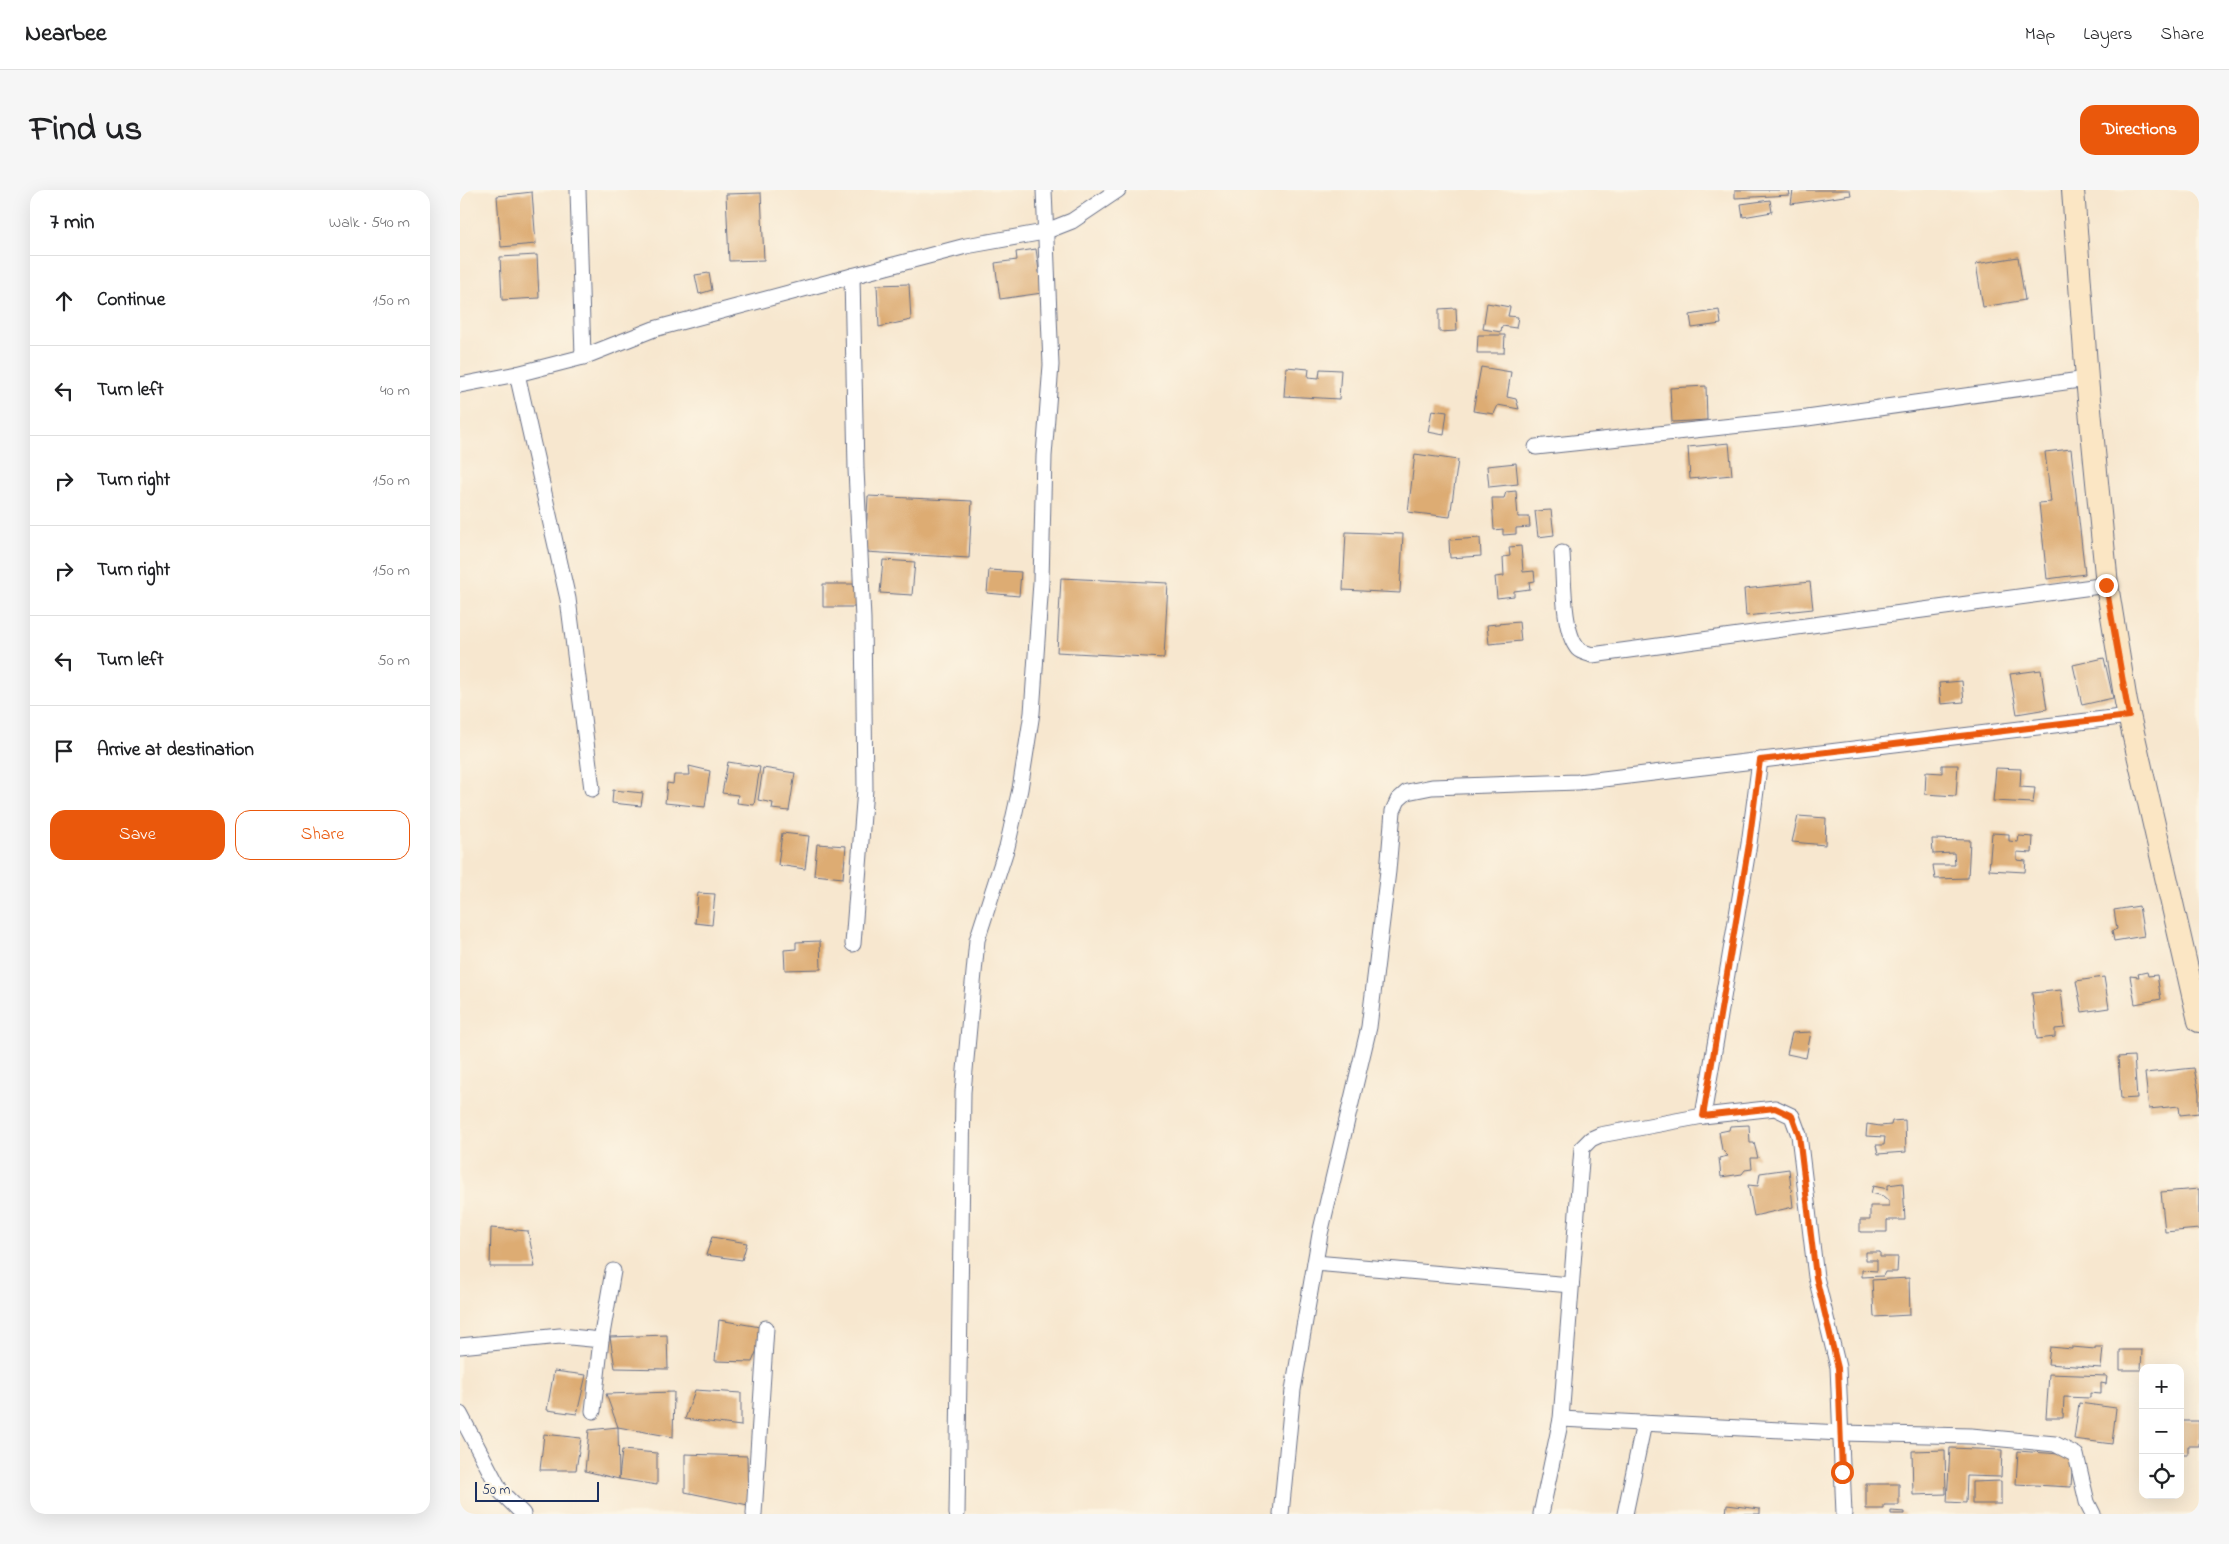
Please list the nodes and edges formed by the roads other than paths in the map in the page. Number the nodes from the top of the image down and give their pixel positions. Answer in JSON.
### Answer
{"nodes":[{"id":1,"x":578,"y":190,"type":"edge"},
{"id":2,"x":1044,"y":190,"type":"edge"},
{"id":3,"x":1118,"y":190,"type":"edge"},
{"id":4,"x":2073,"y":190,"type":"edge"},
{"id":5,"x":1044,"y":232,"type":"junction"},
{"id":6,"x":852,"y":276,"type":"junction"},
{"id":7,"x":583,"y":356,"type":"junction"},
{"id":8,"x":517,"y":374,"type":"junction"},
{"id":9,"x":2087,"y":379,"type":"junction"},
{"id":10,"x":460,"y":385,"type":"edge"},
{"id":11,"x":1536,"y":447,"type":"dead end"},
{"id":12,"x":1562,"y":554,"type":"dead end"},
{"id":13,"x":2106,"y":585,"type":"junction"},
{"id":14,"x":2129,"y":716,"type":"junction"},
{"id":15,"x":1760,"y":760,"type":"junction"},
{"id":16,"x":592,"y":789,"type":"dead end"},
{"id":17,"x":853,"y":944,"type":"dead end"},
{"id":18,"x":2199,"y":1021,"type":"edge"},
{"id":19,"x":1703,"y":1116,"type":"junction"},
{"id":20,"x":1315,"y":1263,"type":"junction"},
{"id":21,"x":613,"y":1271,"type":"dead end"},
{"id":22,"x":1571,"y":1285,"type":"junction"},
{"id":23,"x":766,"y":1328,"type":"dead end"},
{"id":24,"x":601,"y":1340,"type":"junction"},
{"id":25,"x":460,"y":1346,"type":"edge"},
{"id":26,"x":593,"y":1411,"type":"dead end"},
{"id":27,"x":460,"y":1414,"type":"edge"},
{"id":28,"x":1561,"y":1419,"type":"junction"},
{"id":29,"x":1644,"y":1423,"type":"junction"},
{"id":30,"x":1841,"y":1433,"type":"junction"},
{"id":31,"x":523,"y":1514,"type":"edge"},
{"id":32,"x":754,"y":1514,"type":"edge"},
{"id":33,"x":957,"y":1514,"type":"edge"},
{"id":34,"x":1281,"y":1514,"type":"edge"},
{"id":35,"x":1541,"y":1514,"type":"edge"},
{"id":36,"x":1625,"y":1514,"type":"edge"},
{"id":37,"x":1844,"y":1514,"type":"edge"},
{"id":38,"x":2093,"y":1514,"type":"edge"}],
"edges":[{"from":1,"to":7,"type":"street"},
{"from":2,"to":5,"type":"street"},
{"from":3,"to":5,"type":"street"},
{"from":4,"to":9,"type":"street"},
{"from":5,"to":6,"type":"street"},
{"from":5,"to":33,"type":"street"},
{"from":6,"to":7,"type":"street"},
{"from":6,"to":17,"type":"street"},
{"from":7,"to":8,"type":"street"},
{"from":8,"to":10,"type":"street"},
{"from":8,"to":16,"type":"street"},
{"from":9,"to":11,"type":"street"},
{"from":9,"to":13,"type":"street"},
{"from":12,"to":13,"type":"street"},
{"from":13,"to":14,"type":"street"},
{"from":14,"to":15,"type":"street"},
{"from":14,"to":18,"type":"street"},
{"from":15,"to":19,"type":"street"},
{"from":15,"to":20,"type":"street"},
{"from":19,"to":22,"type":"street"},
{"from":19,"to":30,"type":"street"},
{"from":20,"to":22,"type":"street"},
{"from":20,"to":34,"type":"street"},
{"from":21,"to":24,"type":"street"},
{"from":22,"to":28,"type":"street"},
{"from":23,"to":32,"type":"street"},
{"from":24,"to":25,"type":"street"},
{"from":24,"to":26,"type":"street"},
{"from":27,"to":31,"type":"street"},
{"from":28,"to":29,"type":"street"},
{"from":28,"to":35,"type":"street"},
{"from":29,"to":30,"type":"street"},
{"from":29,"to":36,"type":"street"},
{"from":30,"to":37,"type":"street"},
{"from":30,"to":38,"type":"street"}]}
